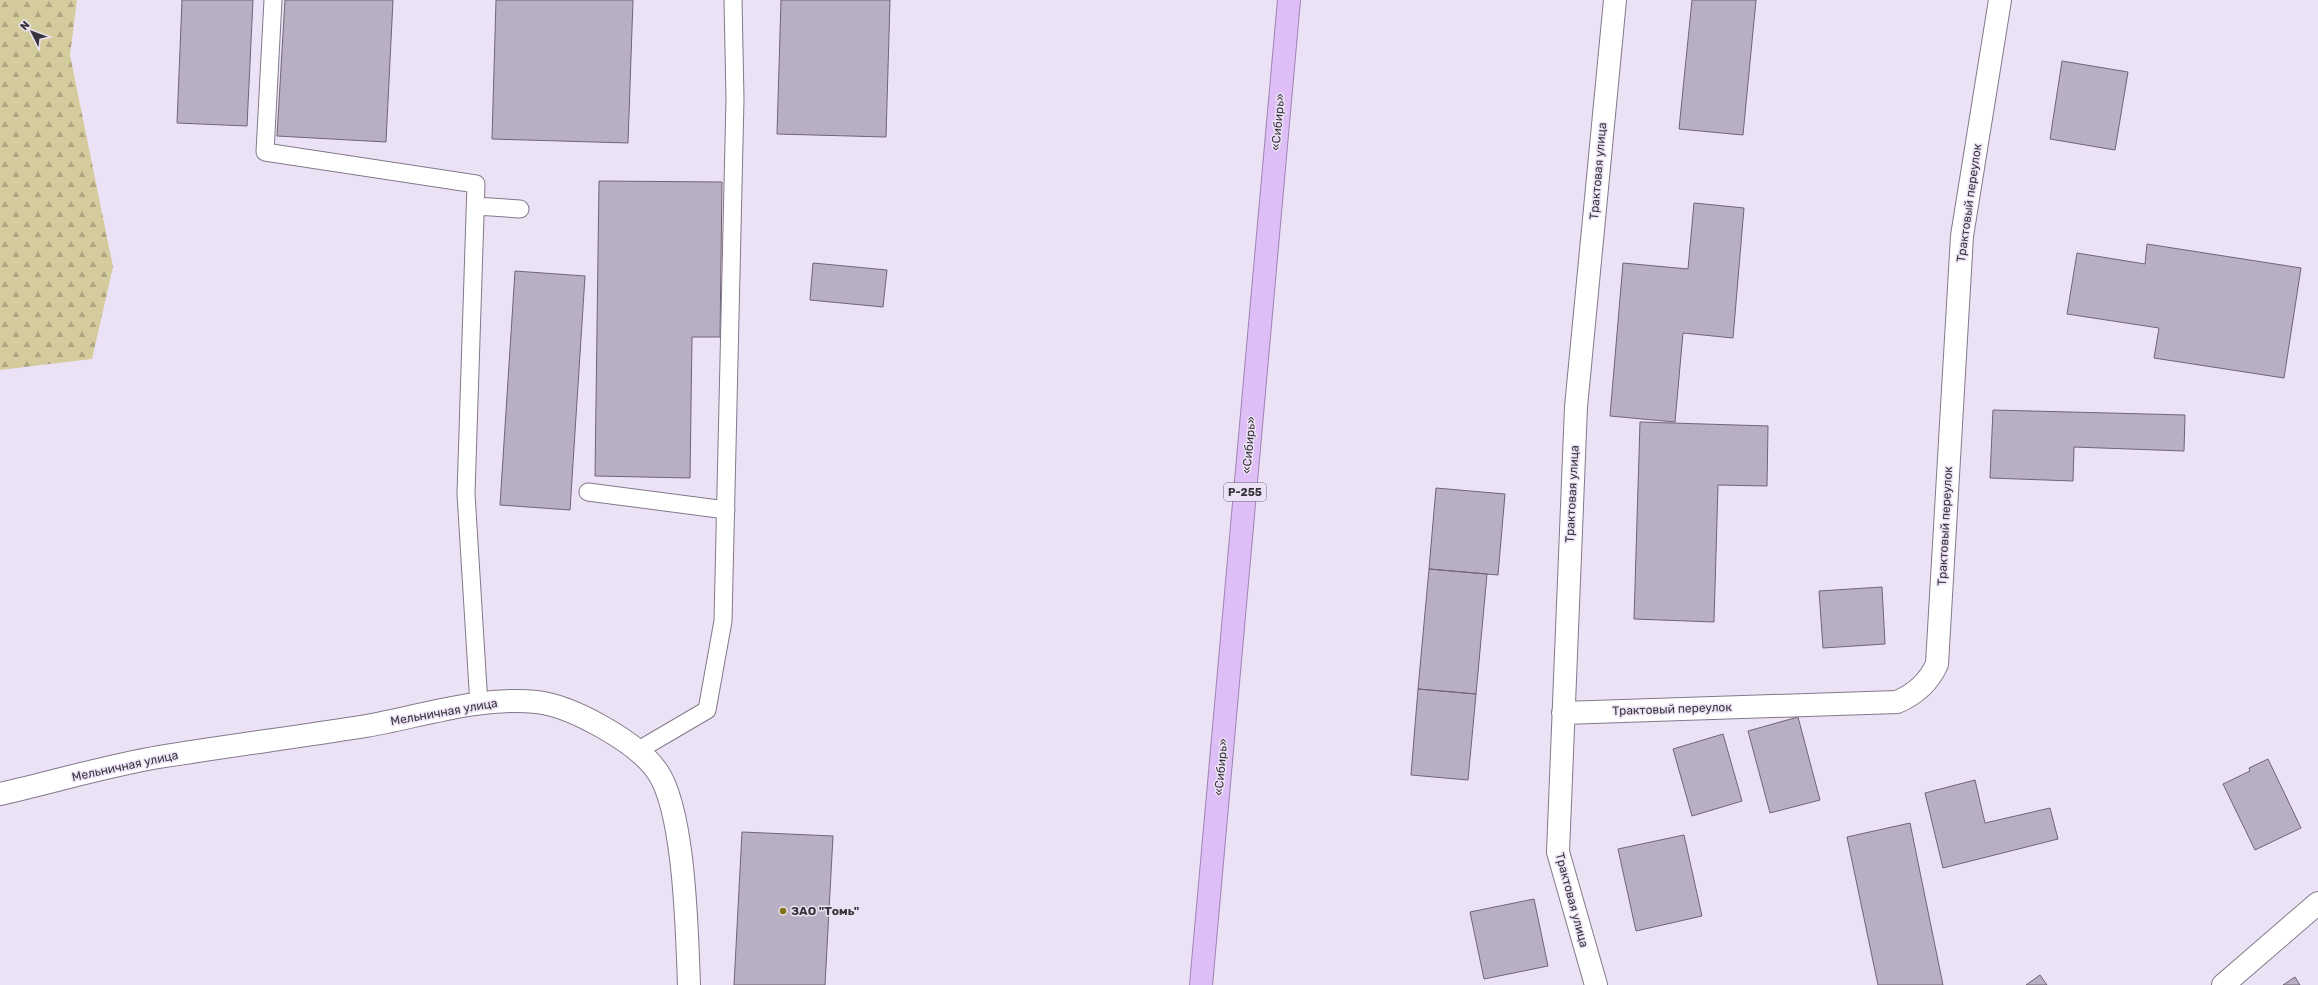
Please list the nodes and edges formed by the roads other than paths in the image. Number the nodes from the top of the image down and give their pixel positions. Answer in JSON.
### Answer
{"nodes":[{"id":1,"x":273,"y":0,"type":"edge"},
{"id":2,"x":732,"y":0,"type":"edge"},
{"id":3,"x":1288,"y":0,"type":"edge"},
{"id":4,"x":1615,"y":0,"type":"edge"},
{"id":5,"x":2000,"y":0,"type":"edge"},
{"id":6,"x":476,"y":206,"type":"junction"},
{"id":7,"x":520,"y":209,"type":"dead end"},
{"id":8,"x":588,"y":492,"type":"dead end"},
{"id":9,"x":726,"y":510,"type":"junction"},
{"id":10,"x":479,"y":704,"type":"junction"},
{"id":11,"x":1563,"y":713,"type":"junction"},
{"id":12,"x":638,"y":751,"type":"junction"},
{"id":13,"x":0,"y":794,"type":"edge"},
{"id":14,"x":2318,"y":902,"type":"edge"},
{"id":15,"x":688,"y":985,"type":"edge"},
{"id":16,"x":1201,"y":985,"type":"edge"},
{"id":17,"x":1596,"y":985,"type":"edge"},
{"id":18,"x":2223,"y":985,"type":"edge"}],
"edges":[{"from":1,"to":6,"type":"lane"},
{"from":2,"to":9,"type":"lane"},
{"from":3,"to":16,"type":"highway","name":"«Сибирь»","number":"Р-255"},
{"from":4,"to":11,"type":"street","name":"Трактовая улица"},
{"from":5,"to":11,"type":"street","name":"Трактовый переулок"},
{"from":6,"to":7,"type":"lane"},
{"from":6,"to":10,"type":"lane"},
{"from":8,"to":9,"type":"lane"},
{"from":9,"to":12,"type":"lane"},
{"from":10,"to":12,"type":"street","name":"Мельничная улица"},
{"from":10,"to":13,"type":"street","name":"Мельничная улица"},
{"from":11,"to":17,"type":"street","name":"Трактовая улица"},
{"from":12,"to":15,"type":"street","name":"Мельничная улица"},
{"from":14,"to":18,"type":"street"}]}
